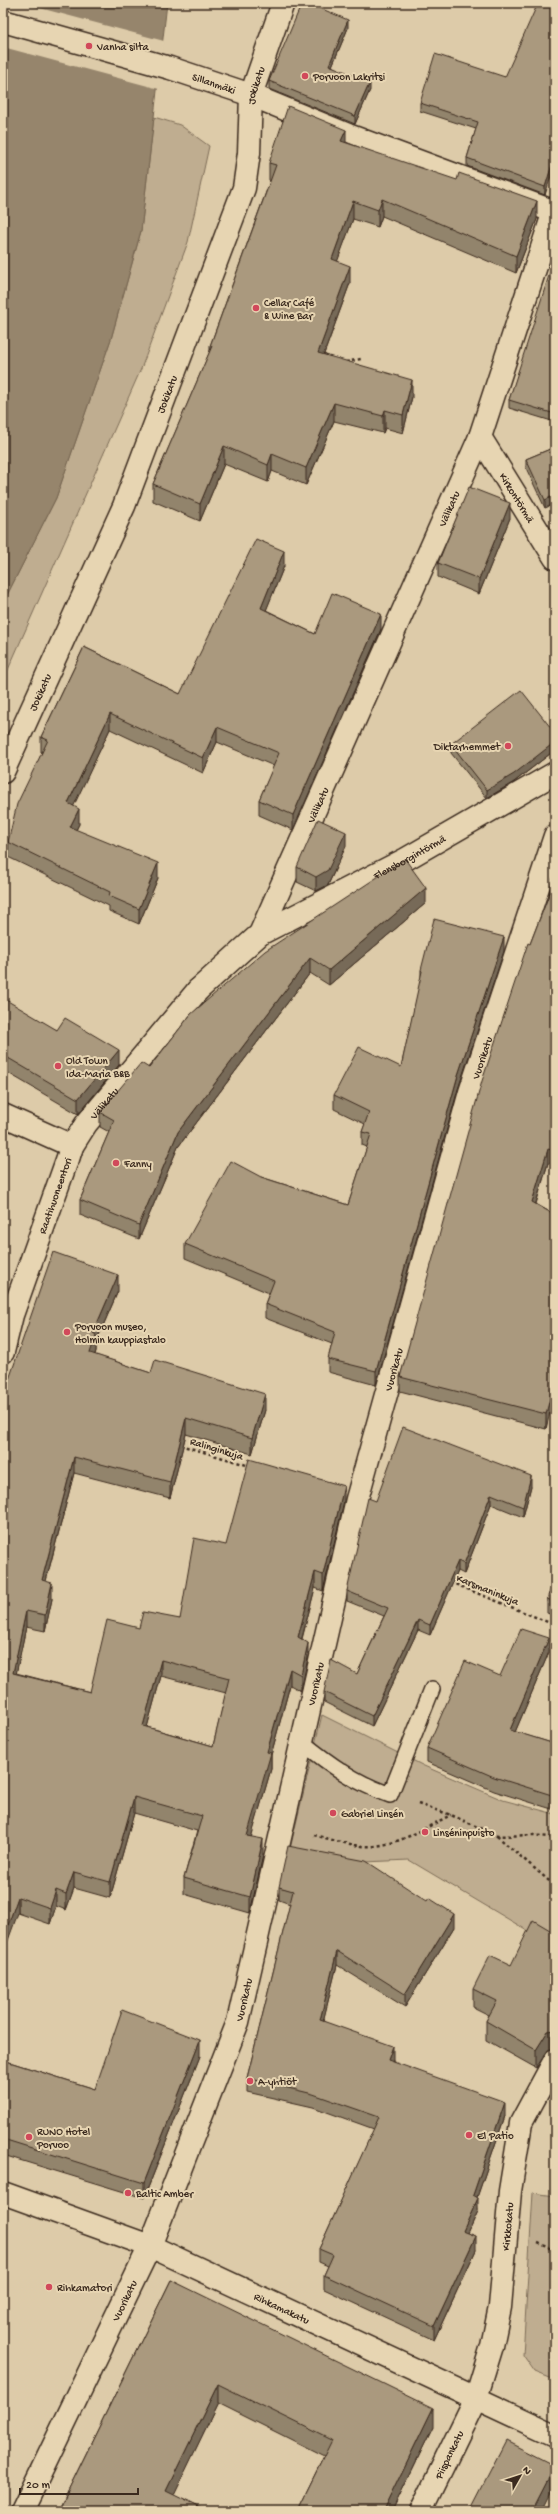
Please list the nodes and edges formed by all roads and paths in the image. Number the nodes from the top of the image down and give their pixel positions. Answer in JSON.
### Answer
{"nodes":[{"id":1,"x":283,"y":3,"type":"edge"},
{"id":2,"x":3,"y":22,"type":"edge"},
{"id":3,"x":251,"y":95,"type":"junction"},
{"id":4,"x":555,"y":211,"type":"edge"},
{"id":5,"x":361,"y":359,"type":"dead end"},
{"id":6,"x":338,"y":363,"type":"edge"},
{"id":7,"x":480,"y":437,"type":"junction"},
{"id":8,"x":555,"y":558,"type":"edge"},
{"id":9,"x":3,"y":772,"type":"edge"},
{"id":10,"x":555,"y":773,"type":"edge"},
{"id":11,"x":555,"y":836,"type":"edge"},
{"id":12,"x":260,"y":934,"type":"junction"},
{"id":13,"x":3,"y":1115,"type":"edge"},
{"id":14,"x":72,"y":1146,"type":"junction"},
{"id":15,"x":7,"y":1314,"type":"edge"},
{"id":16,"x":3,"y":1352,"type":"edge"},
{"id":17,"x":176,"y":1444,"type":"edge"},
{"id":18,"x":251,"y":1467,"type":"edge"},
{"id":19,"x":444,"y":1580,"type":"edge"},
{"id":20,"x":555,"y":1625,"type":"edge"},
{"id":21,"x":432,"y":1688,"type":"dead end"},
{"id":22,"x":302,"y":1742,"type":"junction"},
{"id":23,"x":390,"y":1795,"type":"junction"},
{"id":24,"x":451,"y":1815,"type":"junction"},
{"id":25,"x":309,"y":1834,"type":"dead end"},
{"id":26,"x":497,"y":1836,"type":"junction"},
{"id":27,"x":555,"y":1838,"type":"edge"},
{"id":28,"x":555,"y":1886,"type":"edge"},
{"id":29,"x":555,"y":2060,"type":"edge"},
{"id":30,"x":3,"y":2193,"type":"edge"},
{"id":31,"x":150,"y":2246,"type":"junction"},
{"id":32,"x":554,"y":2250,"type":"edge"},
{"id":33,"x":555,"y":2257,"type":"edge"},
{"id":34,"x":476,"y":2398,"type":"junction"},
{"id":35,"x":555,"y":2435,"type":"edge"},
{"id":36,"x":22,"y":2511,"type":"edge"},
{"id":37,"x":421,"y":2511,"type":"edge"}],
"edges":[{"from":1,"to":3,"type":"street","name":"Jokikatu"},
{"from":2,"to":3,"type":"street","name":"Sillanmäki"},
{"from":3,"to":4,"type":"street","name":"Sillanmäki"},
{"from":3,"to":9,"type":"street","name":"Jokikatu"},
{"from":4,"to":7,"type":"street","name":"Välikatu"},
{"from":5,"to":6,"type":"path"},
{"from":7,"to":8,"type":"street","name":"Kirkontörmä"},
{"from":7,"to":12,"type":"street","name":"Välikatu"},
{"from":10,"to":12,"type":"street","name":"Flensborgintörmä"},
{"from":11,"to":22,"type":"street","name":"Vuorikatu"},
{"from":12,"to":14,"type":"street","name":"Välikatu"},
{"from":13,"to":14,"type":"street","name":"Raatihuoneentori"},
{"from":14,"to":15,"type":"street","name":"Välikatu"},
{"from":15,"to":16,"type":"street"},
{"from":17,"to":18,"type":"path","name":"Ralinginkuja"},
{"from":19,"to":20,"type":"path","name":"Karsmaninkuja"},
{"from":21,"to":23,"type":"lane"},
{"from":22,"to":23,"type":"lane"},
{"from":22,"to":31,"type":"street","name":"Vuorikatu"},
{"from":23,"to":24,"type":"path"},
{"from":24,"to":25,"type":"path"},
{"from":24,"to":26,"type":"path"},
{"from":26,"to":27,"type":"path"},
{"from":26,"to":28,"type":"path"},
{"from":29,"to":34,"type":"street","name":"Kirkkokatu"},
{"from":30,"to":31,"type":"street","name":"Rihkamakatu"},
{"from":31,"to":34,"type":"street","name":"Rihkamakatu"},
{"from":31,"to":36,"type":"street","name":"Vuorikatu"},
{"from":32,"to":33,"type":"path"},
{"from":34,"to":35,"type":"street","name":"Rihkamakatu"},
{"from":34,"to":37,"type":"street","name":"Piispankatu"}]}
